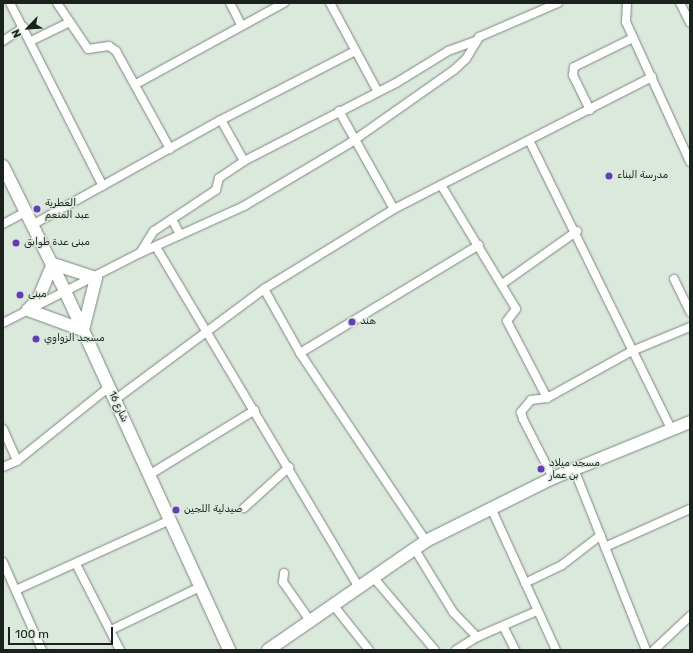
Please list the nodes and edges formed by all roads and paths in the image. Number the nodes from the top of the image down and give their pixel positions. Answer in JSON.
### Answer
{"nodes":[{"id":1,"x":10,"y":3,"type":"edge"},
{"id":2,"x":58,"y":3,"type":"edge"},
{"id":3,"x":230,"y":3,"type":"edge"},
{"id":4,"x":284,"y":3,"type":"edge"},
{"id":5,"x":330,"y":3,"type":"edge"},
{"id":6,"x":558,"y":3,"type":"edge"},
{"id":7,"x":627,"y":3,"type":"edge"},
{"id":8,"x":680,"y":3,"type":"edge"},
{"id":9,"x":70,"y":22,"type":"junction"},
{"id":10,"x":690,"y":23,"type":"edge"},
{"id":11,"x":242,"y":25,"type":"junction"},
{"id":12,"x":24,"y":27,"type":"junction"},
{"id":13,"x":633,"y":38,"type":"junction"},
{"id":14,"x":3,"y":41,"type":"edge"},
{"id":15,"x":30,"y":41,"type":"junction"},
{"id":16,"x":475,"y":42,"type":"junction"},
{"id":17,"x":355,"y":51,"type":"junction"},
{"id":18,"x":652,"y":77,"type":"junction"},
{"id":19,"x":136,"y":84,"type":"junction"},
{"id":20,"x":378,"y":92,"type":"junction"},
{"id":21,"x":590,"y":110,"type":"junction"},
{"id":22,"x":339,"y":111,"type":"junction"},
{"id":23,"x":221,"y":120,"type":"junction"},
{"id":24,"x":356,"y":138,"type":"junction"},
{"id":25,"x":530,"y":142,"type":"junction"},
{"id":26,"x":170,"y":149,"type":"junction"},
{"id":27,"x":244,"y":161,"type":"junction"},
{"id":28,"x":690,"y":162,"type":"edge"},
{"id":29,"x":3,"y":166,"type":"edge"},
{"id":30,"x":441,"y":185,"type":"junction"},
{"id":31,"x":103,"y":186,"type":"junction"},
{"id":32,"x":394,"y":209,"type":"junction"},
{"id":33,"x":26,"y":212,"type":"junction"},
{"id":34,"x":172,"y":219,"type":"junction"},
{"id":35,"x":3,"y":224,"type":"edge"},
{"id":36,"x":32,"y":225,"type":"junction"},
{"id":37,"x":577,"y":231,"type":"junction"},
{"id":38,"x":180,"y":235,"type":"junction"},
{"id":39,"x":479,"y":245,"type":"junction"},
{"id":40,"x":156,"y":247,"type":"junction"},
{"id":41,"x":140,"y":253,"type":"junction"},
{"id":42,"x":53,"y":264,"type":"junction"},
{"id":43,"x":96,"y":278,"type":"junction"},
{"id":44,"x":674,"y":279,"type":"dead end"},
{"id":45,"x":502,"y":284,"type":"junction"},
{"id":46,"x":264,"y":289,"type":"junction"},
{"id":47,"x":65,"y":291,"type":"junction"},
{"id":48,"x":28,"y":310,"type":"junction"},
{"id":49,"x":690,"y":312,"type":"edge"},
{"id":50,"x":3,"y":323,"type":"edge"},
{"id":51,"x":690,"y":326,"type":"edge"},
{"id":52,"x":83,"y":330,"type":"junction"},
{"id":53,"x":205,"y":332,"type":"junction"},
{"id":54,"x":632,"y":351,"type":"junction"},
{"id":55,"x":300,"y":353,"type":"junction"},
{"id":56,"x":109,"y":387,"type":"junction"},
{"id":57,"x":546,"y":398,"type":"junction"},
{"id":58,"x":116,"y":400,"type":"junction"},
{"id":59,"x":255,"y":410,"type":"junction"},
{"id":60,"x":690,"y":422,"type":"edge"},
{"id":61,"x":671,"y":428,"type":"junction"},
{"id":62,"x":3,"y":429,"type":"edge"},
{"id":63,"x":17,"y":461,"type":"junction"},
{"id":64,"x":3,"y":467,"type":"edge"},
{"id":65,"x":289,"y":467,"type":"junction"},
{"id":66,"x":574,"y":469,"type":"junction"},
{"id":67,"x":149,"y":475,"type":"junction"},
{"id":68,"x":553,"y":478,"type":"junction"},
{"id":69,"x":244,"y":508,"type":"dead end"},
{"id":70,"x":491,"y":508,"type":"junction"},
{"id":71,"x":690,"y":509,"type":"edge"},
{"id":72,"x":170,"y":520,"type":"junction"},
{"id":73,"x":601,"y":535,"type":"junction"},
{"id":74,"x":426,"y":541,"type":"junction"},
{"id":75,"x":604,"y":547,"type":"junction"},
{"id":76,"x":414,"y":548,"type":"junction"},
{"id":77,"x":3,"y":562,"type":"edge"},
{"id":78,"x":76,"y":564,"type":"junction"},
{"id":79,"x":284,"y":573,"type":"dead end"},
{"id":80,"x":373,"y":577,"type":"junction"},
{"id":81,"x":525,"y":583,"type":"junction"},
{"id":82,"x":200,"y":586,"type":"junction"},
{"id":83,"x":359,"y":587,"type":"junction"},
{"id":84,"x":16,"y":590,"type":"junction"},
{"id":85,"x":334,"y":606,"type":"junction"},
{"id":86,"x":537,"y":611,"type":"junction"},
{"id":87,"x":689,"y":618,"type":"edge"},
{"id":88,"x":311,"y":622,"type":"junction"},
{"id":89,"x":503,"y":626,"type":"junction"},
{"id":90,"x":111,"y":630,"type":"junction"},
{"id":91,"x":477,"y":637,"type":"junction"},
{"id":92,"x":42,"y":650,"type":"edge"},
{"id":93,"x":120,"y":650,"type":"edge"},
{"id":94,"x":229,"y":650,"type":"edge"},
{"id":95,"x":268,"y":650,"type":"edge"},
{"id":96,"x":369,"y":650,"type":"edge"},
{"id":97,"x":435,"y":650,"type":"edge"},
{"id":98,"x":456,"y":650,"type":"edge"},
{"id":99,"x":515,"y":650,"type":"edge"},
{"id":100,"x":556,"y":650,"type":"edge"},
{"id":101,"x":646,"y":650,"type":"edge"},
{"id":102,"x":654,"y":650,"type":"edge"}],
"edges":[{"from":1,"to":12,"type":"street"},
{"from":2,"to":9,"type":"street"},
{"from":3,"to":11,"type":"street"},
{"from":4,"to":11,"type":"street"},
{"from":5,"to":17,"type":"street"},
{"from":6,"to":16,"type":"street"},
{"from":7,"to":13,"type":"street"},
{"from":8,"to":10,"type":"street"},
{"from":9,"to":15,"type":"street"},
{"from":9,"to":19,"type":"street"},
{"from":11,"to":19,"type":"street"},
{"from":12,"to":14,"type":"street"},
{"from":12,"to":15,"type":"street"},
{"from":13,"to":18,"type":"street"},
{"from":13,"to":21,"type":"street"},
{"from":15,"to":31,"type":"street"},
{"from":16,"to":20,"type":"street"},
{"from":16,"to":24,"type":"street"},
{"from":17,"to":20,"type":"street"},
{"from":17,"to":23,"type":"street"},
{"from":18,"to":21,"type":"street"},
{"from":18,"to":28,"type":"street"},
{"from":19,"to":26,"type":"street"},
{"from":20,"to":22,"type":"street"},
{"from":21,"to":25,"type":"street"},
{"from":22,"to":24,"type":"street"},
{"from":22,"to":27,"type":"street"},
{"from":23,"to":26,"type":"street"},
{"from":23,"to":27,"type":"street"},
{"from":24,"to":32,"type":"street"},
{"from":24,"to":38,"type":"street"},
{"from":25,"to":30,"type":"street"},
{"from":25,"to":37,"type":"street"},
{"from":26,"to":31,"type":"street"},
{"from":27,"to":34,"type":"street"},
{"from":29,"to":33,"type":"street","name":"شارع 16"},
{"from":30,"to":32,"type":"street"},
{"from":30,"to":39,"type":"street"},
{"from":31,"to":36,"type":"street"},
{"from":32,"to":46,"type":"street"},
{"from":33,"to":35,"type":"street"},
{"from":33,"to":36,"type":"street","name":"شارع 16"},
{"from":34,"to":38,"type":"street"},
{"from":34,"to":41,"type":"street"},
{"from":36,"to":42,"type":"street","name":"شارع 16"},
{"from":37,"to":45,"type":"street"},
{"from":37,"to":54,"type":"street"},
{"from":38,"to":40,"type":"street"},
{"from":39,"to":45,"type":"street"},
{"from":39,"to":55,"type":"street"},
{"from":40,"to":41,"type":"street"},
{"from":40,"to":53,"type":"street"},
{"from":41,"to":43,"type":"street"},
{"from":42,"to":43,"type":"street"},
{"from":42,"to":47,"type":"street","name":"شارع 16"},
{"from":42,"to":48,"type":"street"},
{"from":43,"to":47,"type":"street"},
{"from":43,"to":52,"type":"street"},
{"from":44,"to":49,"type":"street"},
{"from":45,"to":57,"type":"street"},
{"from":46,"to":53,"type":"street"},
{"from":46,"to":55,"type":"street"},
{"from":47,"to":48,"type":"street"},
{"from":47,"to":52,"type":"street","name":"شارع 16"},
{"from":48,"to":50,"type":"street"},
{"from":48,"to":52,"type":"street"},
{"from":51,"to":54,"type":"street"},
{"from":52,"to":56,"type":"street","name":"شارع 16"},
{"from":53,"to":58,"type":"street"},
{"from":53,"to":59,"type":"street"},
{"from":54,"to":57,"type":"street"},
{"from":54,"to":61,"type":"street"},
{"from":55,"to":74,"type":"street"},
{"from":56,"to":58,"type":"street","name":"شارع 16"},
{"from":56,"to":63,"type":"street"},
{"from":57,"to":68,"type":"street"},
{"from":58,"to":67,"type":"street","name":"شارع 16"},
{"from":59,"to":65,"type":"street"},
{"from":59,"to":67,"type":"street"},
{"from":60,"to":61,"type":"street"},
{"from":61,"to":66,"type":"street"},
{"from":62,"to":63,"type":"street"},
{"from":63,"to":64,"type":"street"},
{"from":65,"to":69,"type":"street"},
{"from":65,"to":83,"type":"street"},
{"from":66,"to":68,"type":"street"},
{"from":66,"to":73,"type":"street"},
{"from":67,"to":72,"type":"street","name":"شارع 16"},
{"from":68,"to":70,"type":"street"},
{"from":70,"to":74,"type":"street"},
{"from":70,"to":81,"type":"street"},
{"from":71,"to":75,"type":"street"},
{"from":72,"to":78,"type":"street"},
{"from":72,"to":82,"type":"street","name":"شارع 16"},
{"from":73,"to":75,"type":"street"},
{"from":73,"to":81,"type":"street"},
{"from":74,"to":76,"type":"street"},
{"from":75,"to":101,"type":"street"},
{"from":76,"to":80,"type":"street"},
{"from":76,"to":91,"type":"street"},
{"from":77,"to":84,"type":"street"},
{"from":78,"to":84,"type":"street"},
{"from":78,"to":90,"type":"street"},
{"from":79,"to":88,"type":"street"},
{"from":80,"to":83,"type":"street"},
{"from":80,"to":97,"type":"street"},
{"from":81,"to":86,"type":"street"},
{"from":82,"to":90,"type":"street"},
{"from":82,"to":94,"type":"street","name":"شارع 16"},
{"from":83,"to":85,"type":"street"},
{"from":84,"to":92,"type":"street"},
{"from":85,"to":88,"type":"street"},
{"from":85,"to":96,"type":"street"},
{"from":86,"to":89,"type":"street"},
{"from":86,"to":100,"type":"street"},
{"from":87,"to":102,"type":"street"},
{"from":88,"to":95,"type":"street"},
{"from":89,"to":91,"type":"street"},
{"from":89,"to":99,"type":"street"},
{"from":90,"to":93,"type":"street"},
{"from":91,"to":98,"type":"street"}]}
